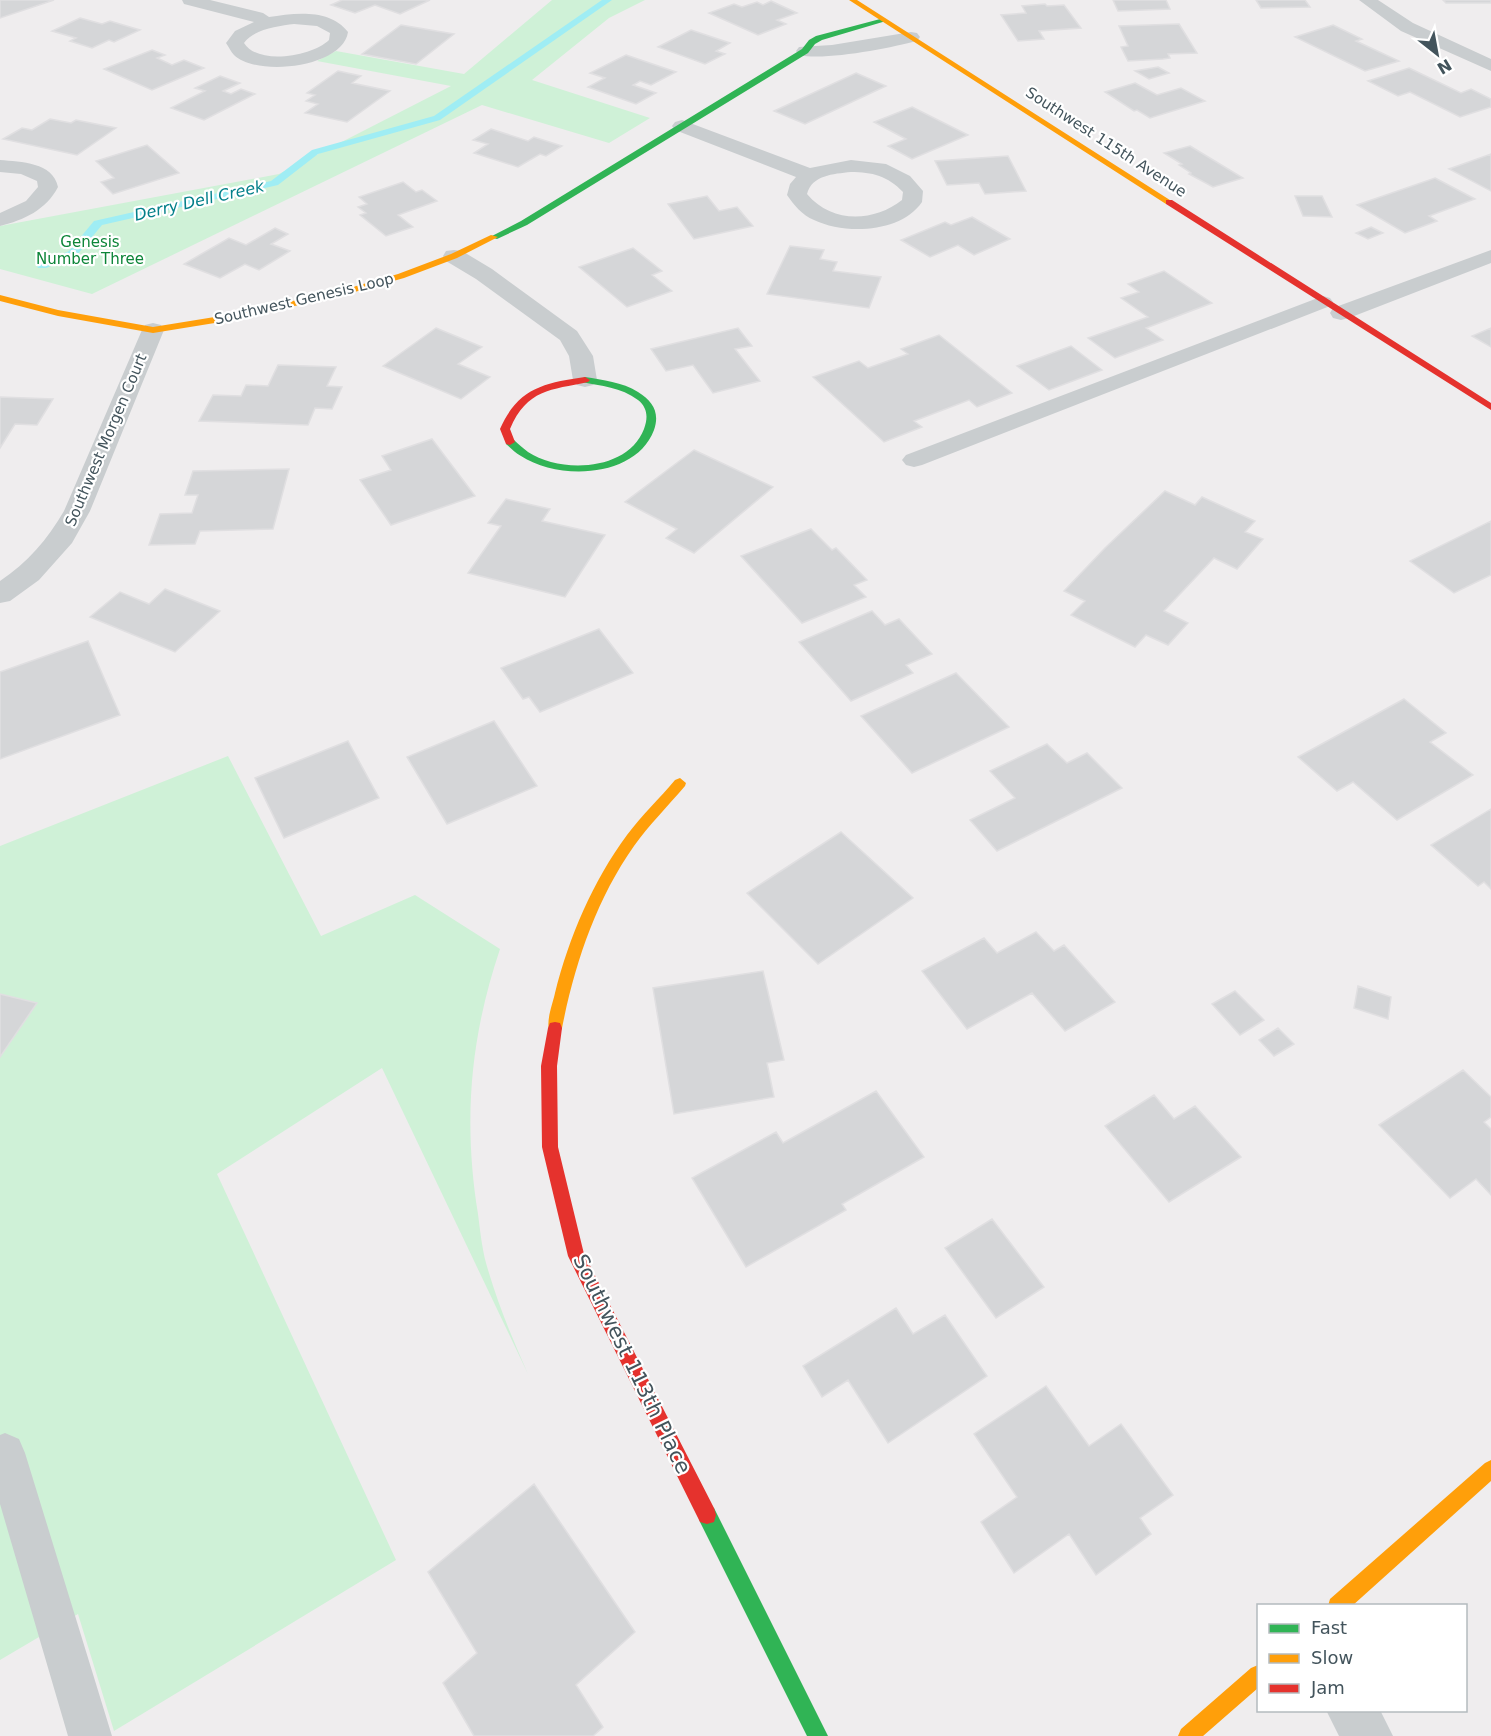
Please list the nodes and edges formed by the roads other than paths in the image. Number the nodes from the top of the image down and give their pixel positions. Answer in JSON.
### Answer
{"nodes":[{"id":1,"x":190,"y":0,"type":"edge"},
{"id":2,"x":852,"y":0,"type":"edge"},
{"id":3,"x":1367,"y":0,"type":"edge"},
{"id":4,"x":884,"y":20,"type":"junction"},
{"id":5,"x":266,"y":23,"type":"junction"},
{"id":6,"x":911,"y":37,"type":"junction"},
{"id":7,"x":806,"y":51,"type":"junction"},
{"id":8,"x":1491,"y":66,"type":"edge"},
{"id":9,"x":682,"y":126,"type":"junction"},
{"id":10,"x":0,"y":166,"type":"edge"},
{"id":11,"x":810,"y":175,"type":"junction"},
{"id":12,"x":0,"y":220,"type":"edge"},
{"id":13,"x":453,"y":256,"type":"junction"},
{"id":14,"x":1491,"y":256,"type":"edge"},
{"id":15,"x":0,"y":298,"type":"edge"},
{"id":16,"x":1332,"y":307,"type":"junction"},
{"id":17,"x":153,"y":330,"type":"junction"},
{"id":18,"x":585,"y":380,"type":"junction"},
{"id":19,"x":1491,"y":407,"type":"edge"},
{"id":20,"x":914,"y":460,"type":"dead end"},
{"id":21,"x":0,"y":594,"type":"edge"},
{"id":22,"x":680,"y":783,"type":"dead end"},
{"id":23,"x":4,"y":1453,"type":"dead end"},
{"id":24,"x":1491,"y":1469,"type":"edge"},
{"id":25,"x":1338,"y":1604,"type":"edge"},
{"id":26,"x":1257,"y":1676,"type":"edge"},
{"id":27,"x":1351,"y":1712,"type":"edge"},
{"id":28,"x":90,"y":1736,"type":"edge"},
{"id":29,"x":818,"y":1736,"type":"edge"},
{"id":30,"x":1188,"y":1736,"type":"edge"},
{"id":31,"x":1368,"y":1736,"type":"edge"}],
"edges":[{"from":1,"to":5,"type":"street"},
{"from":2,"to":4,"type":"street","name":"Southwest 115th Avenue"},
{"from":3,"to":8,"type":"street"},
{"from":4,"to":6,"type":"street","name":"Southwest 115th Avenue"},
{"from":4,"to":7,"type":"street","name":"Southwest Genesis Loop"},
{"from":5,"to":5,"type":"street"},
{"from":6,"to":7,"type":"street","name":"Southwest Genesis Loop"},
{"from":6,"to":16,"type":"street","name":"Southwest 115th Avenue"},
{"from":7,"to":9,"type":"street","name":"Southwest Genesis Loop"},
{"from":9,"to":11,"type":"street"},
{"from":9,"to":13,"type":"street","name":"Southwest Genesis Loop"},
{"from":10,"to":12,"type":"street"},
{"from":11,"to":11,"type":"street"},
{"from":13,"to":17,"type":"street","name":"Southwest Genesis Loop"},
{"from":13,"to":18,"type":"street"},
{"from":14,"to":16,"type":"street"},
{"from":15,"to":17,"type":"street","name":"Southwest Genesis Loop"},
{"from":16,"to":19,"type":"street","name":"Southwest 115th Avenue"},
{"from":16,"to":20,"type":"lane"},
{"from":17,"to":21,"type":"street","name":"Southwest Morgen Court"},
{"from":18,"to":18,"type":"street"},
{"from":22,"to":29,"type":"street","name":"Southwest 113th Place"},
{"from":23,"to":28,"type":"lane"},
{"from":24,"to":25,"type":"street"},
{"from":26,"to":30,"type":"street"},
{"from":27,"to":31,"type":"street"}]}
